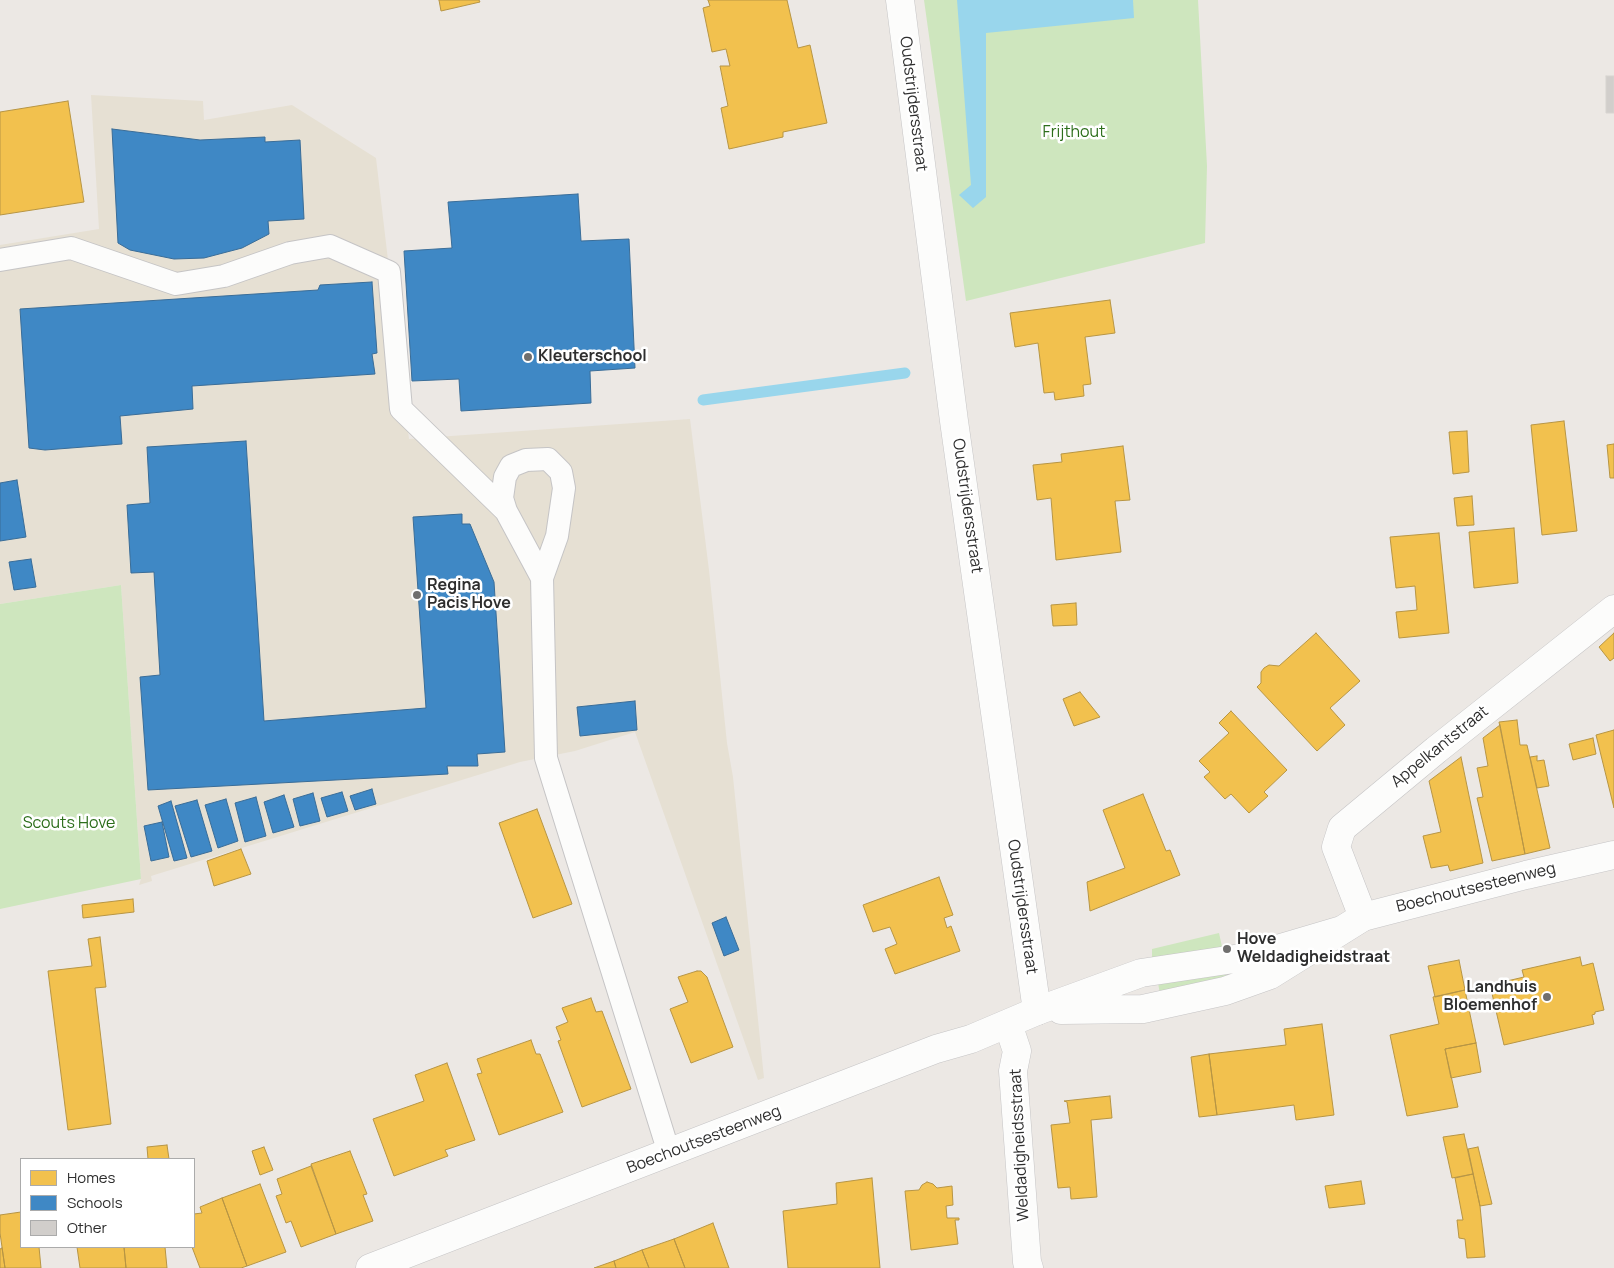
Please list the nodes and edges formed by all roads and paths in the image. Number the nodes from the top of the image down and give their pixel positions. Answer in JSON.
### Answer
{"nodes":[{"id":1,"x":900,"y":0,"type":"edge"},
{"id":2,"x":0,"y":260,"type":"edge"},
{"id":3,"x":506,"y":511,"type":"junction"},
{"id":4,"x":542,"y":578,"type":"junction"},
{"id":5,"x":1614,"y":609,"type":"edge"},
{"id":6,"x":1614,"y":855,"type":"edge"},
{"id":7,"x":1352,"y":924,"type":"junction"},
{"id":8,"x":1141,"y":974,"type":"junction"},
{"id":9,"x":1143,"y":1008,"type":"junction"},
{"id":10,"x":1037,"y":1011,"type":"junction"},
{"id":11,"x":1008,"y":1024,"type":"junction"},
{"id":12,"x":669,"y":1153,"type":"junction"},
{"id":13,"x":370,"y":1268,"type":"edge"},
{"id":14,"x":1029,"y":1268,"type":"edge"}],
"edges":[{"from":1,"to":10,"type":"street","name":"Oudstrijdersstraat"},
{"from":2,"to":3,"type":"lane"},
{"from":3,"to":4,"type":"lane"},
{"from":3,"to":4,"type":"lane"},
{"from":4,"to":12,"type":"lane"},
{"from":5,"to":7,"type":"street","name":"Appelkantstraat"},
{"from":6,"to":7,"type":"street","name":"Boechoutsesteenweg"},
{"from":7,"to":8,"type":"street","name":"Boechoutsesteenweg"},
{"from":7,"to":9,"type":"street","name":"Boechoutsesteenweg"},
{"from":8,"to":9,"type":"street"},
{"from":8,"to":10,"type":"street","name":"Boechoutsesteenweg"},
{"from":9,"to":10,"type":"street","name":"Boechoutsesteenweg"},
{"from":10,"to":11,"type":"street","name":"Boechoutsesteenweg"},
{"from":11,"to":12,"type":"street","name":"Boechoutsesteenweg"},
{"from":11,"to":14,"type":"street","name":"Weldadigheidsstraat"},
{"from":12,"to":13,"type":"street","name":"Boechoutsesteenweg"}]}
